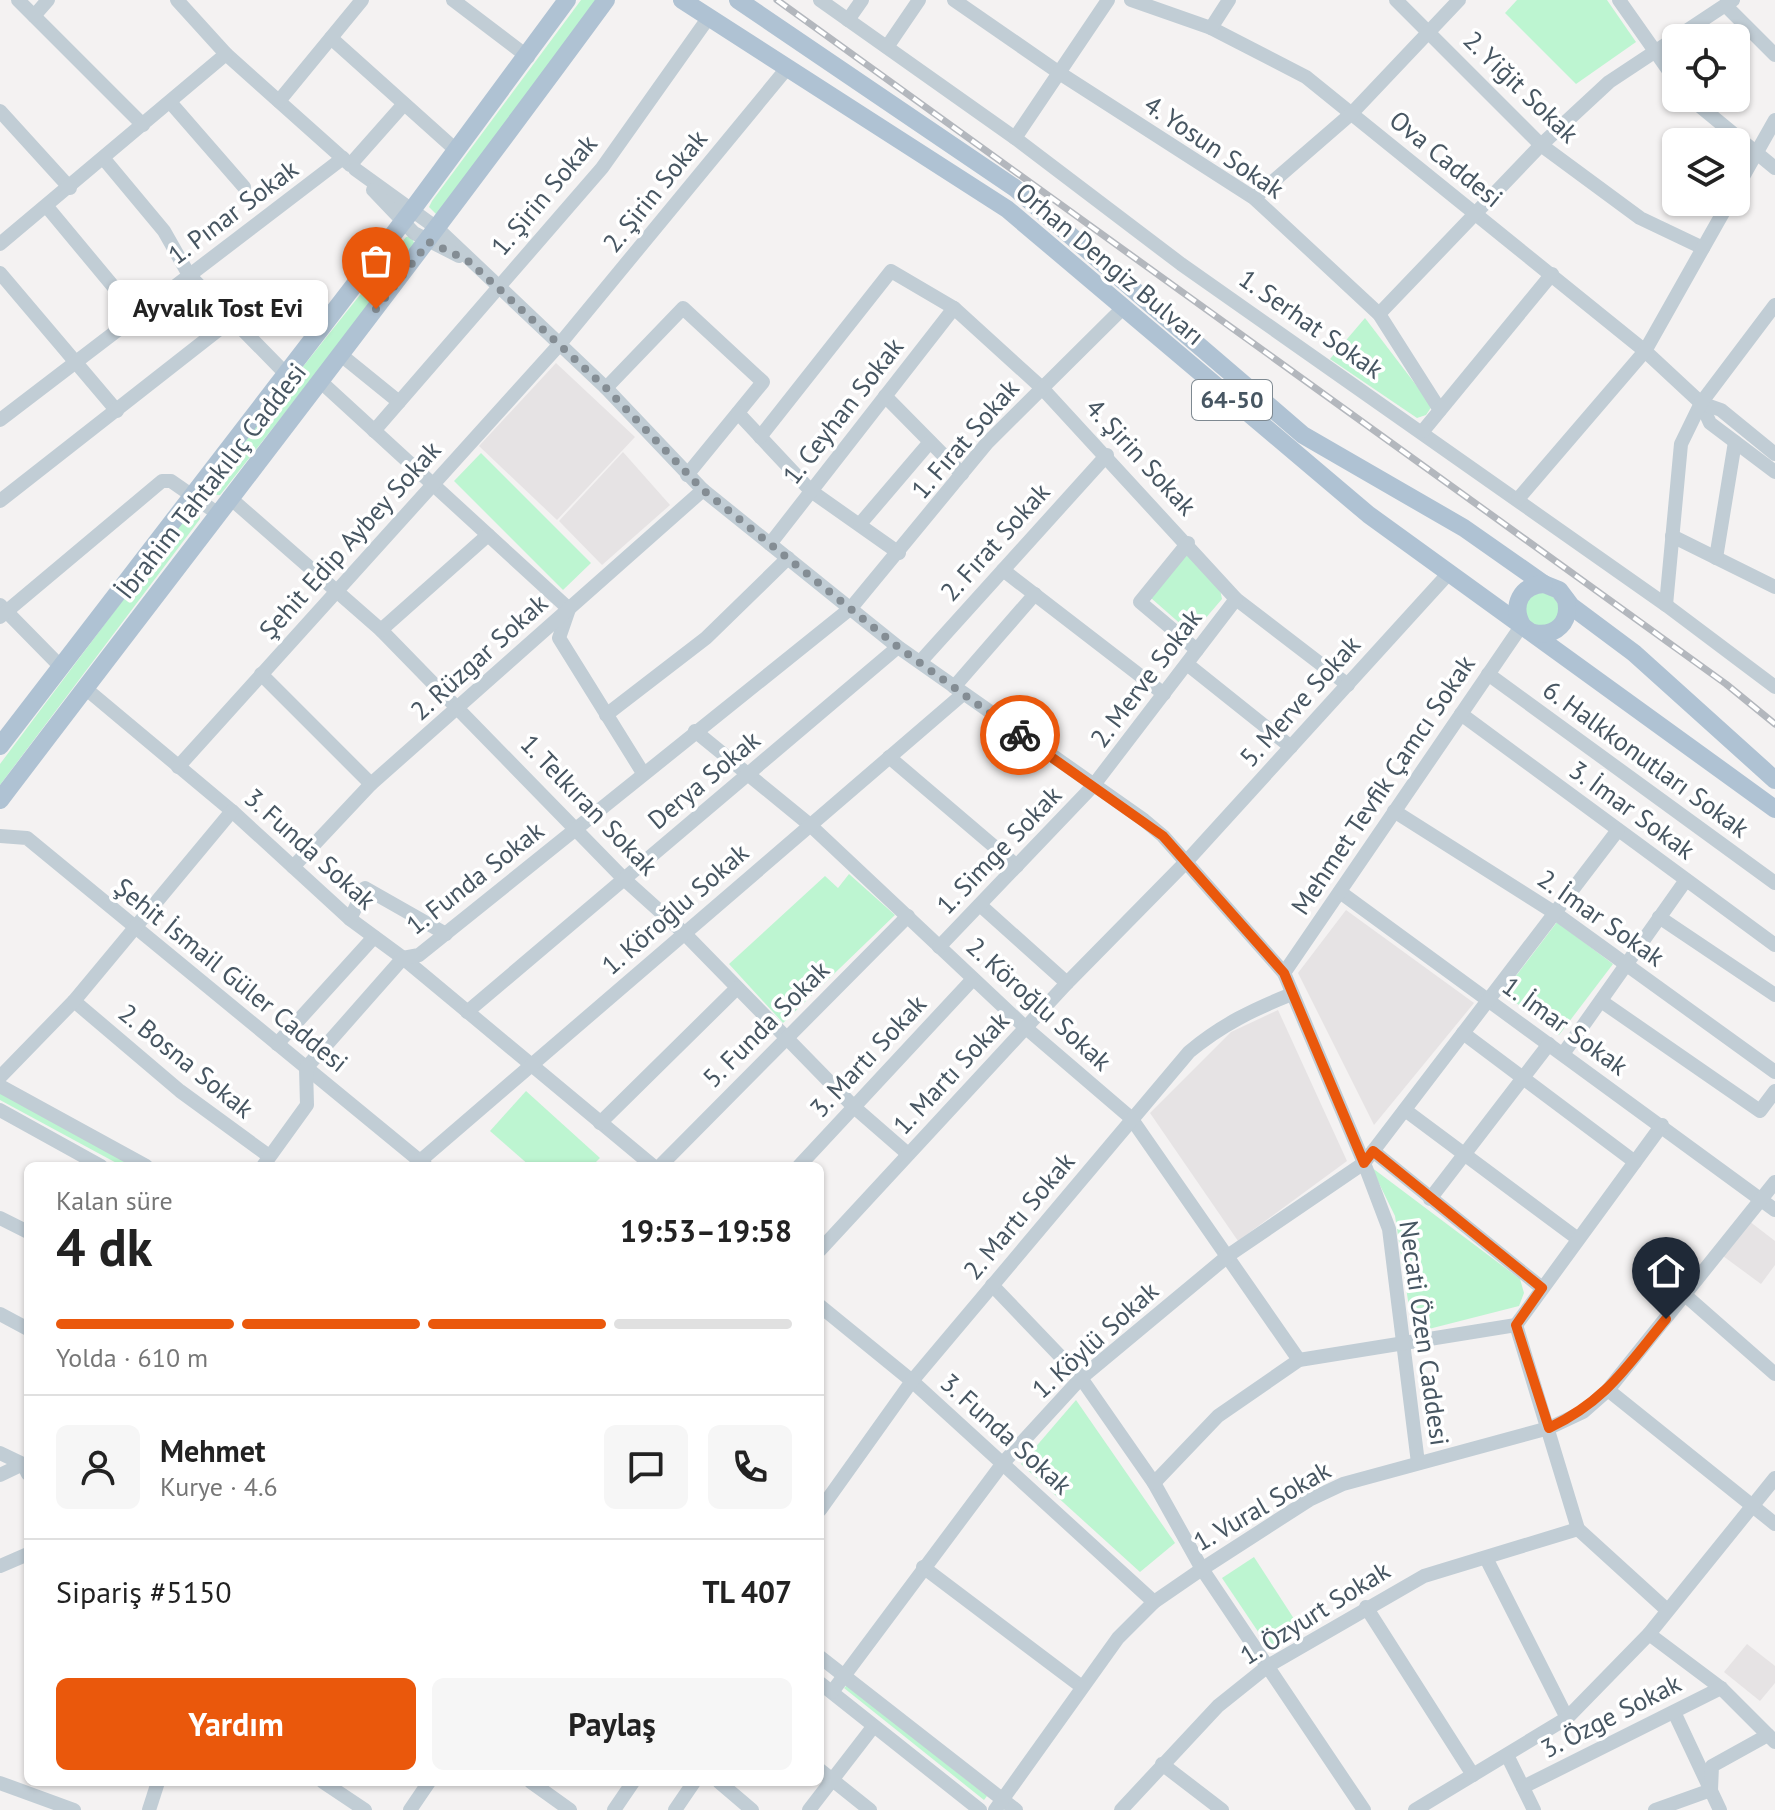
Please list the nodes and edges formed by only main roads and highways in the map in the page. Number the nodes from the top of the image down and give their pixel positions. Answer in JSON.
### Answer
{"nodes":[{"id":1,"x":567,"y":0,"type":"edge"},
{"id":2,"x":606,"y":0,"type":"edge"},
{"id":3,"x":682,"y":0,"type":"edge"},
{"id":4,"x":738,"y":0,"type":"edge"},
{"id":5,"x":1544,"y":584,"type":"junction"},
{"id":6,"x":1566,"y":600,"type":"junction"},
{"id":7,"x":1528,"y":629,"type":"junction"},
{"id":8,"x":0,"y":746,"type":"edge"},
{"id":9,"x":1775,"y":780,"type":"edge"},
{"id":10,"x":0,"y":800,"type":"edge"},
{"id":11,"x":1775,"y":809,"type":"edge"}],
"edges":[{"from":1,"to":8,"type":"main road","name":"İbrahim Tahtakılıç Caddesi"},
{"from":2,"to":10,"type":"main road","name":"İbrahim Tahtakılıç Caddesi"},
{"from":3,"to":7,"type":"main road","name":"Orhan Dengiz Bulvarı","number":"64-50"},
{"from":4,"to":5,"type":"main road","name":"Orhan Dengiz Bulvarı","number":"64-50"},
{"from":5,"to":6,"type":"main road","name":"Orhan Dengiz Bulvarı","number":"64-50"},
{"from":5,"to":7,"type":"main road"},
{"from":6,"to":7,"type":"main road"},
{"from":6,"to":9,"type":"main road","name":"Orhan Dengiz Bulvarı","number":"64-50"},
{"from":7,"to":11,"type":"main road","name":"Orhan Dengiz Bulvarı","number":"64-50"}]}
